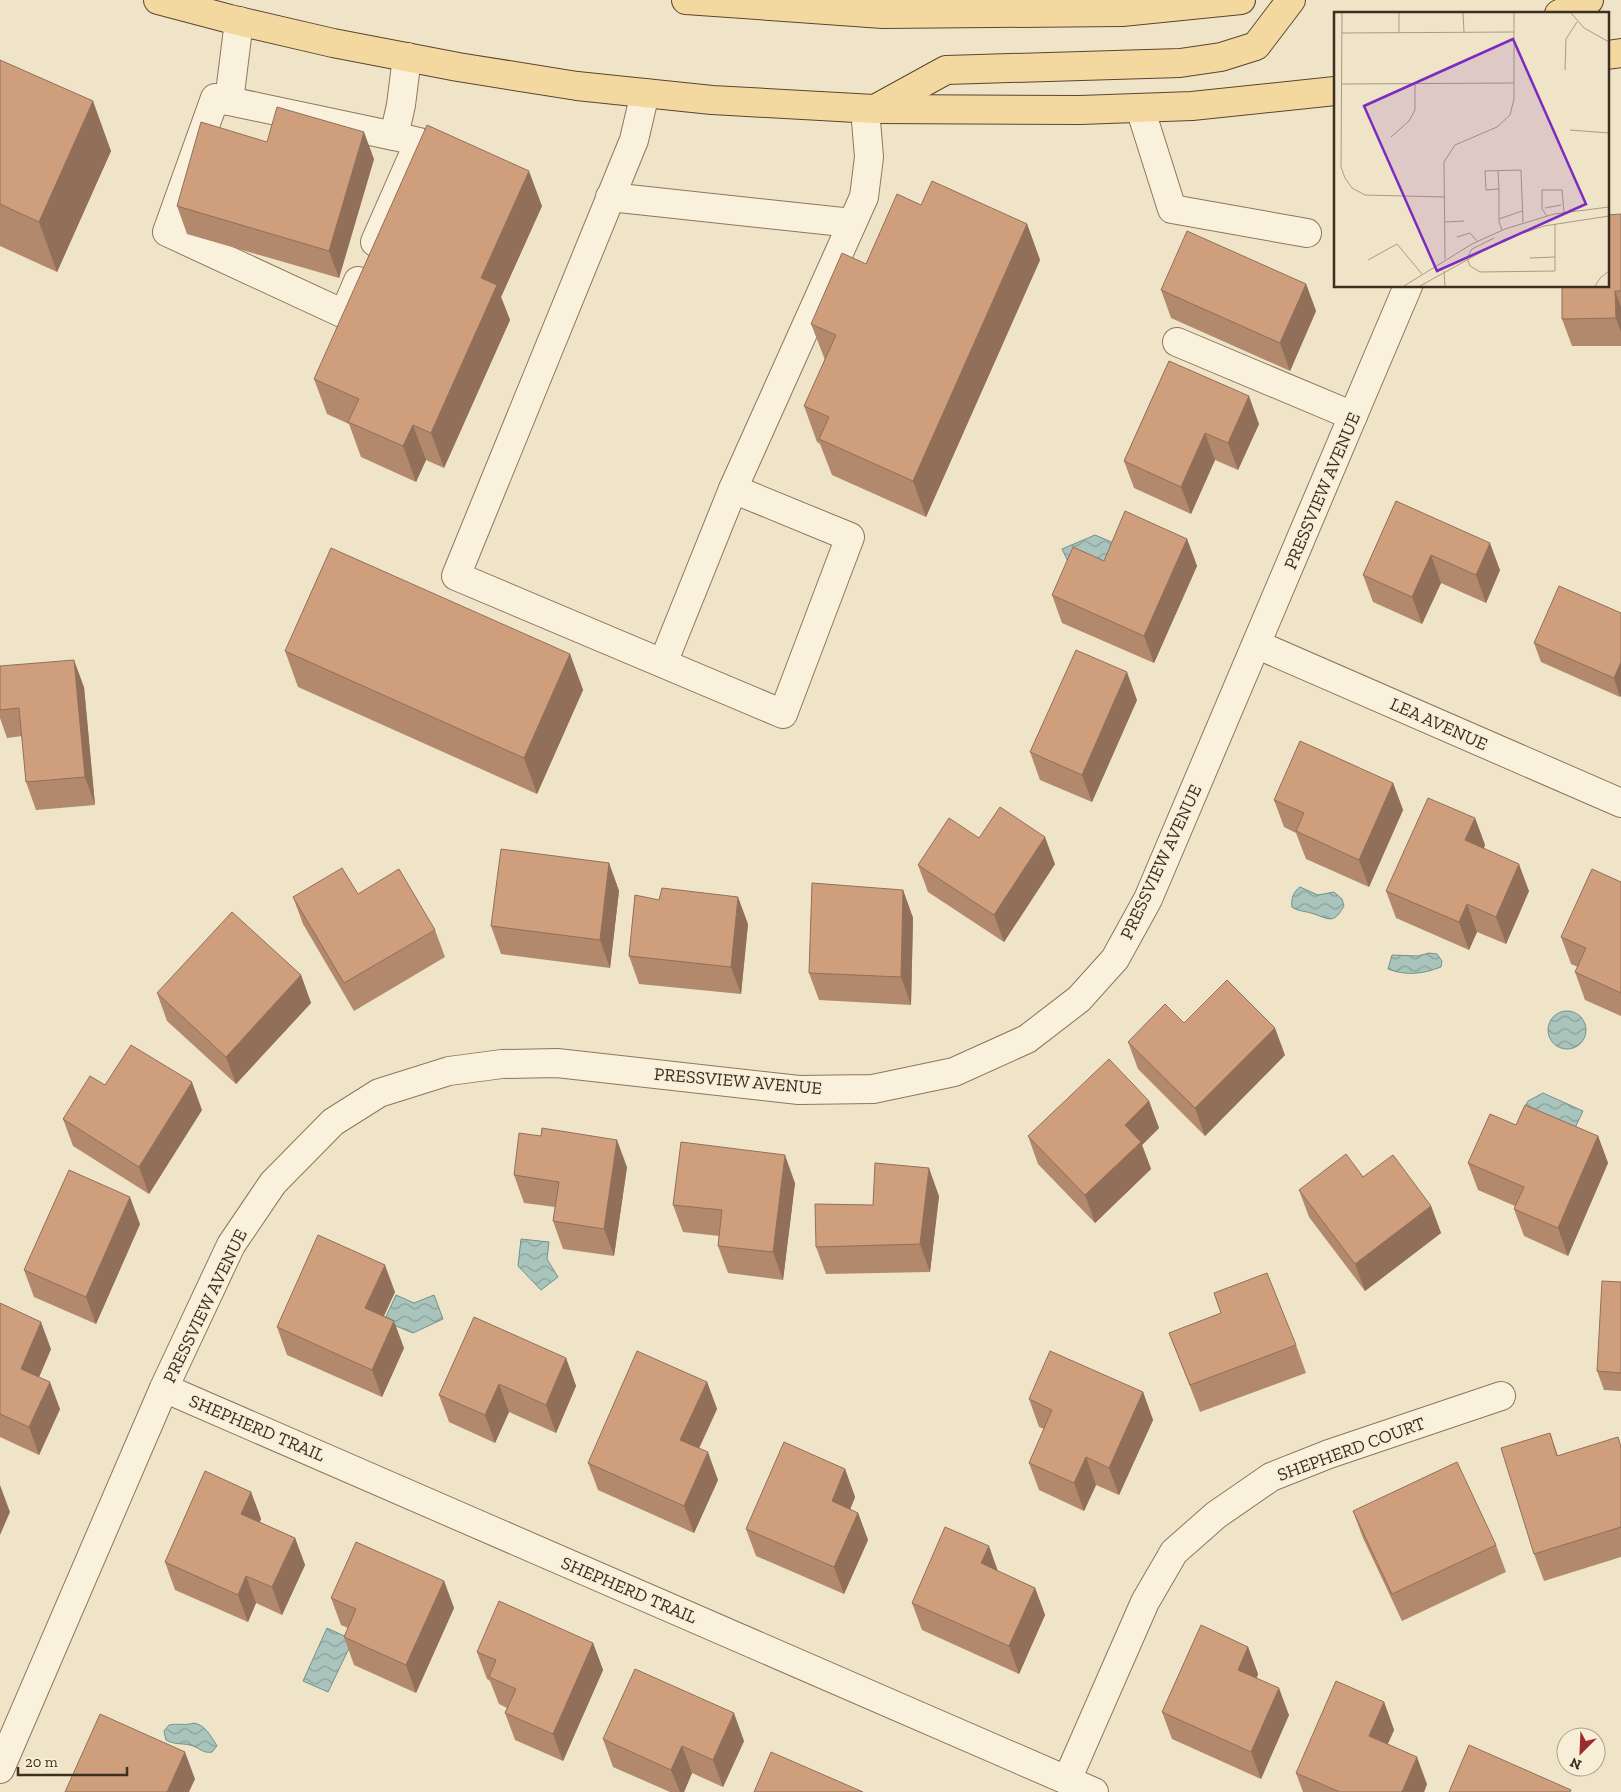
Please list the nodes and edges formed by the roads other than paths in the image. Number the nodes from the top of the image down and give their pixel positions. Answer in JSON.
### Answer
{"nodes":[{"id":1,"x":158,"y":0,"type":"edge"},
{"id":2,"x":686,"y":0,"type":"edge"},
{"id":3,"x":1241,"y":0,"type":"edge"},
{"id":4,"x":1291,"y":0,"type":"edge"},
{"id":5,"x":1589,"y":0,"type":"edge"},
{"id":6,"x":1563,"y":12,"type":"edge"},
{"id":7,"x":239,"y":21,"type":"junction"},
{"id":8,"x":1621,"y":53,"type":"edge"},
{"id":9,"x":1608,"y":55,"type":"edge"},
{"id":10,"x":407,"y":57,"type":"junction"},
{"id":11,"x":1334,"y":91,"type":"edge"},
{"id":12,"x":645,"y":93,"type":"junction"},
{"id":13,"x":229,"y":101,"type":"junction"},
{"id":14,"x":1140,"y":108,"type":"junction"},
{"id":15,"x":869,"y":109,"type":"junction"},
{"id":16,"x":394,"y":136,"type":"junction"},
{"id":17,"x":610,"y":197,"type":"junction"},
{"id":18,"x":852,"y":224,"type":"junction"},
{"id":19,"x":1307,"y":233,"type":"dead end"},
{"id":20,"x":1407,"y":288,"type":"edge"},
{"id":21,"x":1177,"y":342,"type":"dead end"},
{"id":22,"x":1354,"y":416,"type":"junction"},
{"id":23,"x":733,"y":489,"type":"junction"},
{"id":24,"x":1258,"y":645,"type":"junction"},
{"id":25,"x":663,"y":663,"type":"junction"},
{"id":26,"x":1621,"y":804,"type":"edge"},
{"id":27,"x":164,"y":1388,"type":"junction"},
{"id":28,"x":1501,"y":1396,"type":"dead end"},
{"id":29,"x":0,"y":1769,"type":"edge"},
{"id":30,"x":1067,"y":1780,"type":"junction"},
{"id":31,"x":1094,"y":1792,"type":"edge"}],
"edges":[{"from":1,"to":7,"type":"main road"},
{"from":2,"to":3,"type":"main road"},
{"from":4,"to":15,"type":"main road"},
{"from":5,"to":6,"type":"main road"},
{"from":7,"to":10,"type":"main road"},
{"from":7,"to":13,"type":"street"},
{"from":8,"to":9,"type":"main road"},
{"from":10,"to":12,"type":"main road"},
{"from":10,"to":16,"type":"street"},
{"from":11,"to":14,"type":"main road"},
{"from":12,"to":15,"type":"main road"},
{"from":12,"to":17,"type":"street"},
{"from":13,"to":16,"type":"street"},
{"from":13,"to":16,"type":"street"},
{"from":14,"to":15,"type":"main road"},
{"from":14,"to":19,"type":"street"},
{"from":15,"to":18,"type":"street"},
{"from":17,"to":18,"type":"street"},
{"from":17,"to":25,"type":"street"},
{"from":18,"to":23,"type":"street"},
{"from":20,"to":22,"type":"street","name":"PRESSVIEW AVENUE"},
{"from":21,"to":22,"type":"street"},
{"from":22,"to":24,"type":"street","name":"PRESSVIEW AVENUE"},
{"from":23,"to":25,"type":"street"},
{"from":23,"to":25,"type":"street"},
{"from":24,"to":26,"type":"street","name":"LEA AVENUE"},
{"from":24,"to":27,"type":"street","name":"PRESSVIEW AVENUE"},
{"from":27,"to":29,"type":"street","name":"PRESSVIEW AVENUE"},
{"from":27,"to":30,"type":"street","name":"SHEPHERD TRAIL"},
{"from":28,"to":30,"type":"street","name":"SHEPHERD COURT"},
{"from":30,"to":31,"type":"street","name":"SHEPHERD TRAIL"}]}
